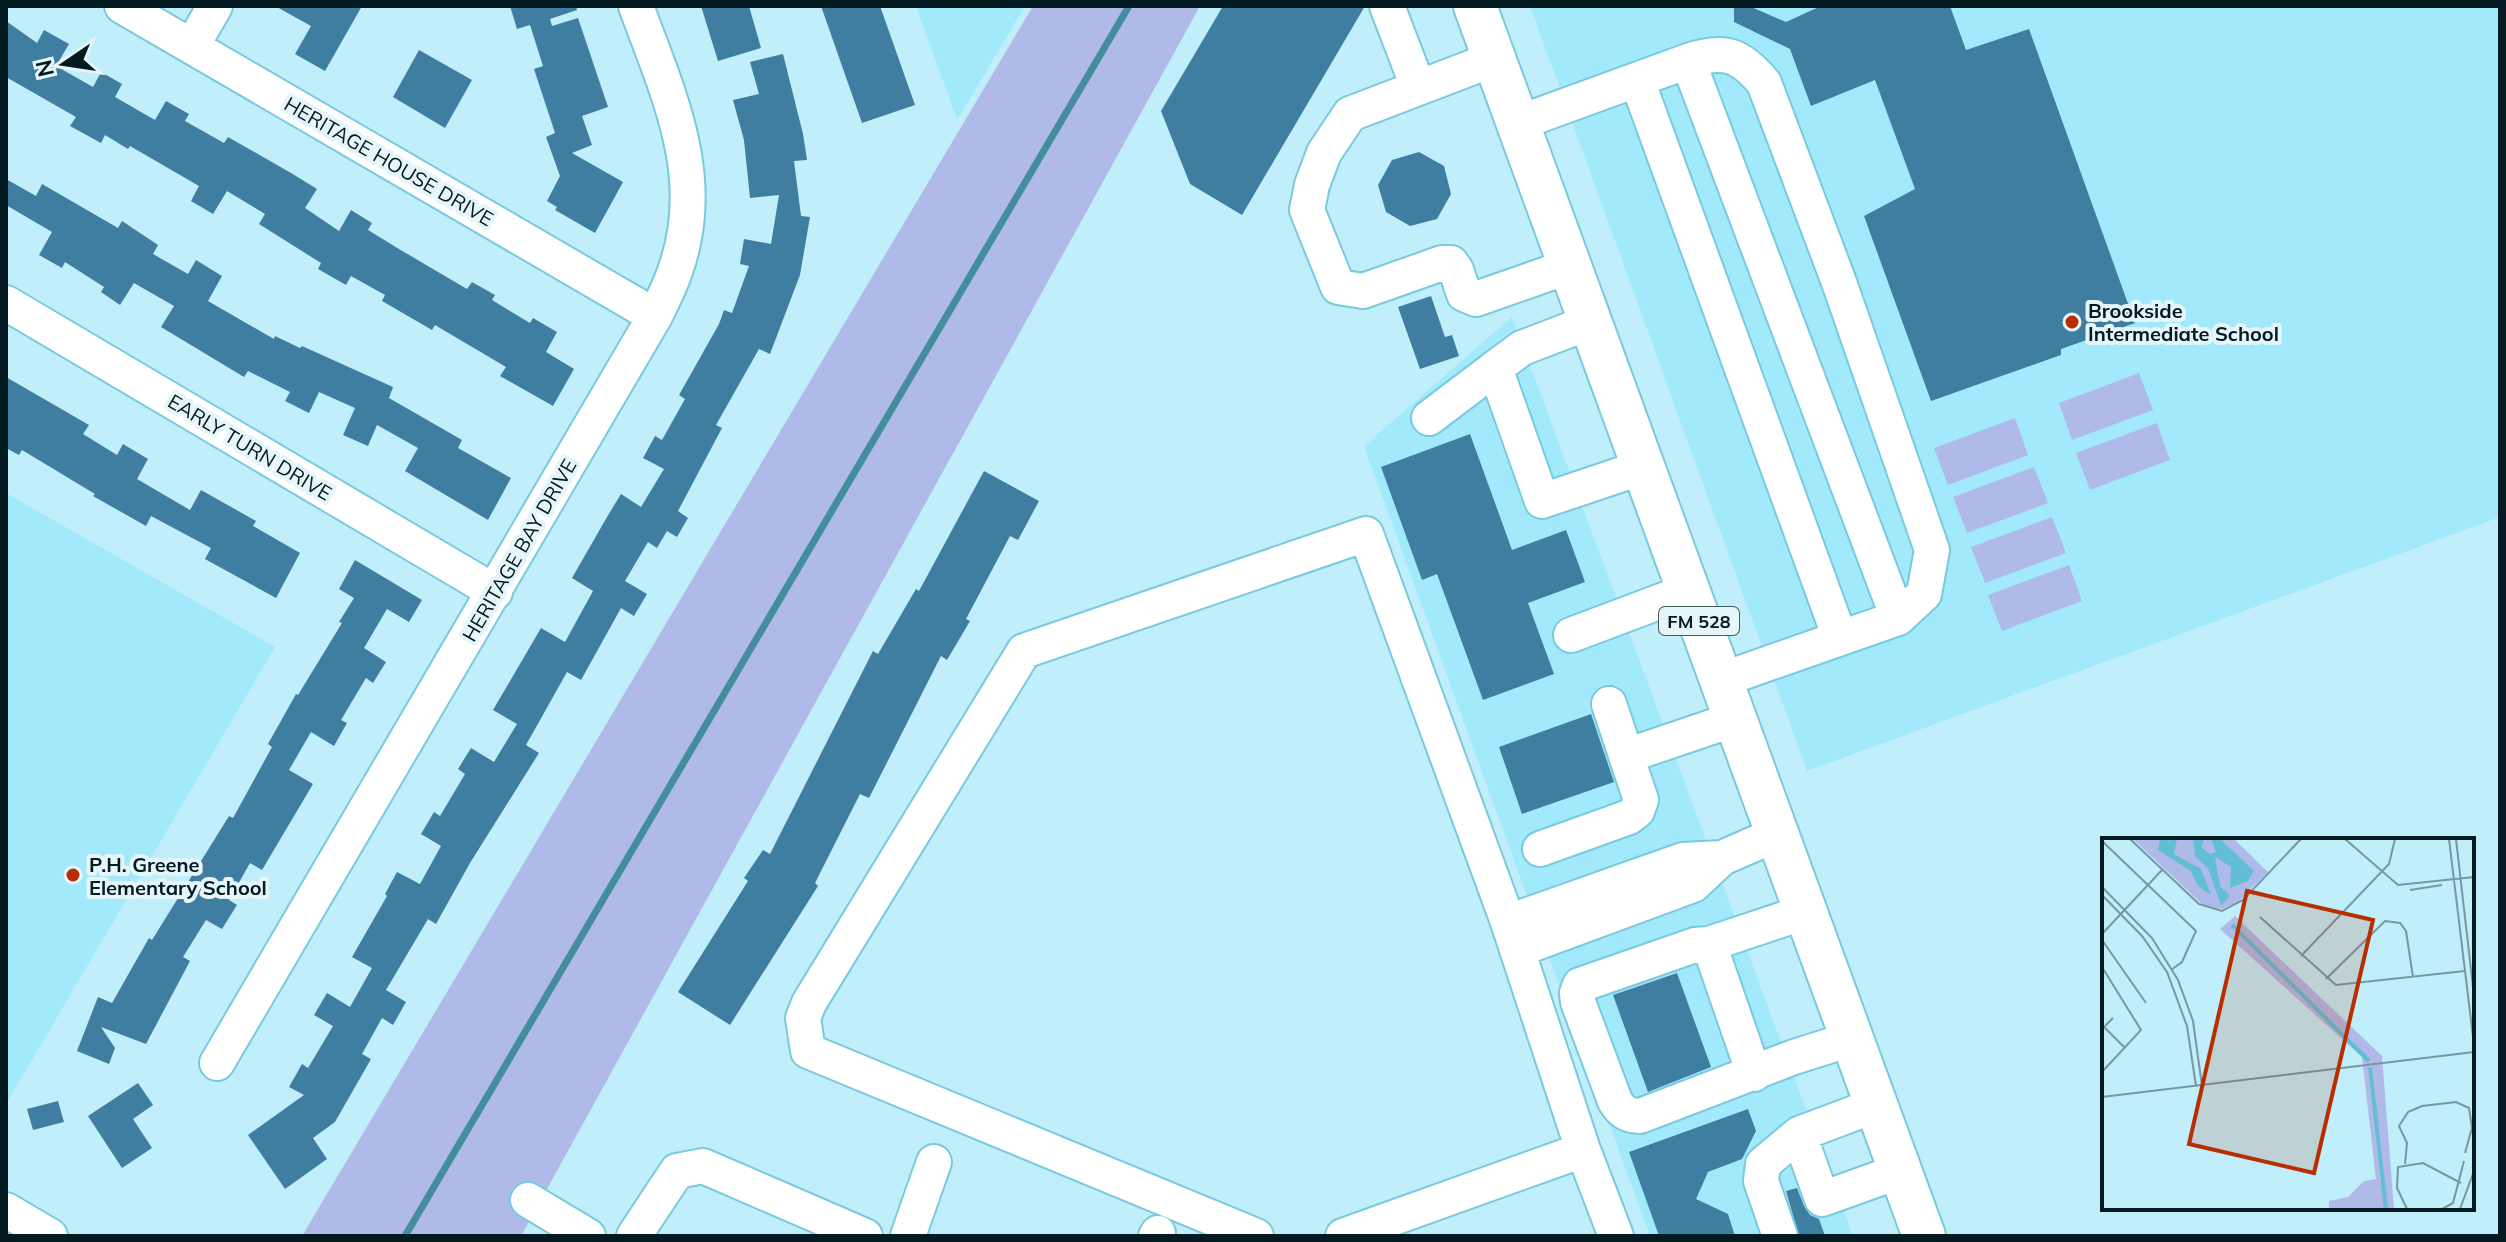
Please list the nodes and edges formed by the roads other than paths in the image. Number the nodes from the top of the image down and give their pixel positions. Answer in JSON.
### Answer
{"nodes":[{"id":1,"x":122,"y":6,"type":"edge"},
{"id":2,"x":215,"y":6,"type":"edge"},
{"id":3,"x":636,"y":6,"type":"edge"},
{"id":4,"x":1387,"y":6,"type":"edge"},
{"id":5,"x":1475,"y":6,"type":"edge"},
{"id":6,"x":192,"y":46,"type":"junction"},
{"id":7,"x":1494,"y":59,"type":"junction"},
{"id":8,"x":1688,"y":61,"type":"junction"},
{"id":9,"x":1637,"y":80,"type":"junction"},
{"id":10,"x":1418,"y":87,"type":"junction"},
{"id":11,"x":1518,"y":123,"type":"junction"},
{"id":12,"x":1570,"y":266,"type":"junction"},
{"id":13,"x":6,"y":303,"type":"edge"},
{"id":14,"x":655,"y":316,"type":"junction"},
{"id":15,"x":1590,"y":322,"type":"junction"},
{"id":16,"x":1495,"y":368,"type":"junction"},
{"id":17,"x":1429,"y":418,"type":"dead end"},
{"id":18,"x":1643,"y":467,"type":"junction"},
{"id":19,"x":1688,"y":591,"type":"junction"},
{"id":20,"x":495,"y":592,"type":"junction"},
{"id":21,"x":1898,"y":618,"type":"junction"},
{"id":22,"x":1571,"y":635,"type":"dead end"},
{"id":23,"x":1840,"y":638,"type":"junction"},
{"id":24,"x":1721,"y":680,"type":"junction"},
{"id":25,"x":1609,"y":704,"type":"dead end"},
{"id":26,"x":1735,"y":719,"type":"junction"},
{"id":27,"x":1626,"y":756,"type":"junction"},
{"id":28,"x":1777,"y":834,"type":"junction"},
{"id":29,"x":1540,"y":849,"type":"dead end"},
{"id":30,"x":1805,"y":912,"type":"junction"},
{"id":31,"x":1512,"y":936,"type":"junction"},
{"id":32,"x":1709,"y":944,"type":"junction"},
{"id":33,"x":1851,"y":1039,"type":"junction"},
{"id":34,"x":217,"y":1063,"type":"dead end"},
{"id":35,"x":1754,"y":1074,"type":"junction"},
{"id":36,"x":1876,"y":1105,"type":"junction"},
{"id":37,"x":1799,"y":1134,"type":"junction"},
{"id":38,"x":1583,"y":1150,"type":"junction"},
{"id":39,"x":934,"y":1162,"type":"dead end"},
{"id":40,"x":1900,"y":1171,"type":"junction"},
{"id":41,"x":528,"y":1200,"type":"dead end"},
{"id":42,"x":6,"y":1210,"type":"edge"},
{"id":43,"x":50,"y":1236,"type":"edge"},
{"id":44,"x":588,"y":1236,"type":"edge"},
{"id":45,"x":634,"y":1236,"type":"edge"},
{"id":46,"x":865,"y":1236,"type":"edge"},
{"id":47,"x":908,"y":1236,"type":"edge"},
{"id":48,"x":1256,"y":1236,"type":"edge"},
{"id":49,"x":1343,"y":1236,"type":"edge"},
{"id":50,"x":1616,"y":1236,"type":"edge"},
{"id":51,"x":1780,"y":1236,"type":"edge"},
{"id":52,"x":1924,"y":1236,"type":"edge"}],
"edges":[{"from":1,"to":6,"type":"street","name":"HERITAGE HOUSE DRIVE"},
{"from":2,"to":6,"type":"street"},
{"from":3,"to":14,"type":"street","name":"HERITAGE BAY DRIVE"},
{"from":4,"to":10,"type":"street"},
{"from":5,"to":7,"type":"main road","number":"FM 528"},
{"from":6,"to":14,"type":"street","name":"HERITAGE HOUSE DRIVE"},
{"from":7,"to":10,"type":"street"},
{"from":7,"to":11,"type":"main road","number":"FM 528"},
{"from":8,"to":9,"type":"street"},
{"from":8,"to":21,"type":"street"},
{"from":8,"to":21,"type":"street"},
{"from":9,"to":11,"type":"street"},
{"from":9,"to":23,"type":"street"},
{"from":10,"to":12,"type":"street"},
{"from":11,"to":12,"type":"main road","number":"FM 528"},
{"from":12,"to":15,"type":"main road","number":"FM 528"},
{"from":13,"to":20,"type":"street","name":"EARLY TURN DRIVE"},
{"from":14,"to":20,"type":"street","name":"HERITAGE BAY DRIVE"},
{"from":15,"to":16,"type":"street"},
{"from":15,"to":18,"type":"main road","number":"FM 528"},
{"from":16,"to":17,"type":"street"},
{"from":16,"to":18,"type":"street"},
{"from":18,"to":19,"type":"main road","number":"FM 528"},
{"from":19,"to":22,"type":"street"},
{"from":19,"to":24,"type":"main road","number":"FM 528"},
{"from":20,"to":34,"type":"street","name":"HERITAGE BAY DRIVE"},
{"from":21,"to":23,"type":"street"},
{"from":23,"to":24,"type":"street"},
{"from":24,"to":26,"type":"main road","number":"FM 528"},
{"from":25,"to":27,"type":"street"},
{"from":26,"to":27,"type":"street"},
{"from":26,"to":28,"type":"main road","number":"FM 528"},
{"from":27,"to":29,"type":"street"},
{"from":28,"to":30,"type":"main road","number":"FM 528"},
{"from":28,"to":31,"type":"street"},
{"from":30,"to":32,"type":"street"},
{"from":30,"to":33,"type":"main road","number":"FM 528"},
{"from":31,"to":38,"type":"street"},
{"from":31,"to":48,"type":"street"},
{"from":32,"to":35,"type":"street"},
{"from":32,"to":35,"type":"street"},
{"from":33,"to":35,"type":"street"},
{"from":33,"to":36,"type":"main road","number":"FM 528"},
{"from":36,"to":37,"type":"street"},
{"from":36,"to":40,"type":"main road","number":"FM 528"},
{"from":37,"to":40,"type":"street"},
{"from":37,"to":51,"type":"street"},
{"from":38,"to":49,"type":"street"},
{"from":38,"to":50,"type":"street"},
{"from":39,"to":47,"type":"street"},
{"from":40,"to":52,"type":"main road","number":"FM 528"},
{"from":41,"to":44,"type":"street"},
{"from":42,"to":43,"type":"street"},
{"from":45,"to":46,"type":"street"}]}
